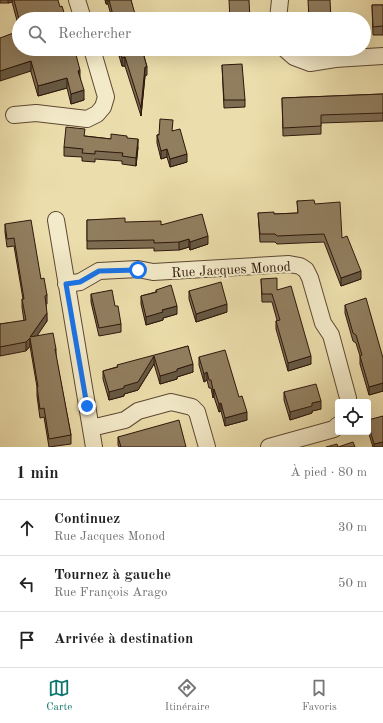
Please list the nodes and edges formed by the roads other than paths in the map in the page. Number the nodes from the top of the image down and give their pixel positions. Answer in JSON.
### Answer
{"nodes":[{"id":1,"x":77,"y":0,"type":"edge"},
{"id":2,"x":280,"y":0,"type":"edge"},
{"id":3,"x":81,"y":12,"type":"edge"},
{"id":4,"x":279,"y":12,"type":"edge"},
{"id":5,"x":94,"y":56,"type":"edge"},
{"id":6,"x":293,"y":56,"type":"edge"},
{"id":7,"x":383,"y":56,"type":"edge"},
{"id":8,"x":14,"y":115,"type":"dead end"},
{"id":9,"x":56,"y":220,"type":"dead end"},
{"id":10,"x":66,"y":284,"type":"junction"},
{"id":11,"x":348,"y":399,"type":"edge"},
{"id":12,"x":91,"y":428,"type":"junction"},
{"id":13,"x":335,"y":428,"type":"edge"},
{"id":14,"x":94,"y":447,"type":"edge"},
{"id":15,"x":207,"y":447,"type":"edge"},
{"id":16,"x":268,"y":447,"type":"edge"}],
"edges":[{"from":1,"to":3,"type":"street"},
{"from":2,"to":4,"type":"street"},
{"from":5,"to":8,"type":"street"},
{"from":6,"to":7,"type":"street"},
{"from":9,"to":10,"type":"street"},
{"from":10,"to":11,"type":"street","name":"Rue Jacques Monod"},
{"from":10,"to":12,"type":"street"},
{"from":12,"to":14,"type":"street"},
{"from":12,"to":15,"type":"street"},
{"from":13,"to":16,"type":"street"}]}
